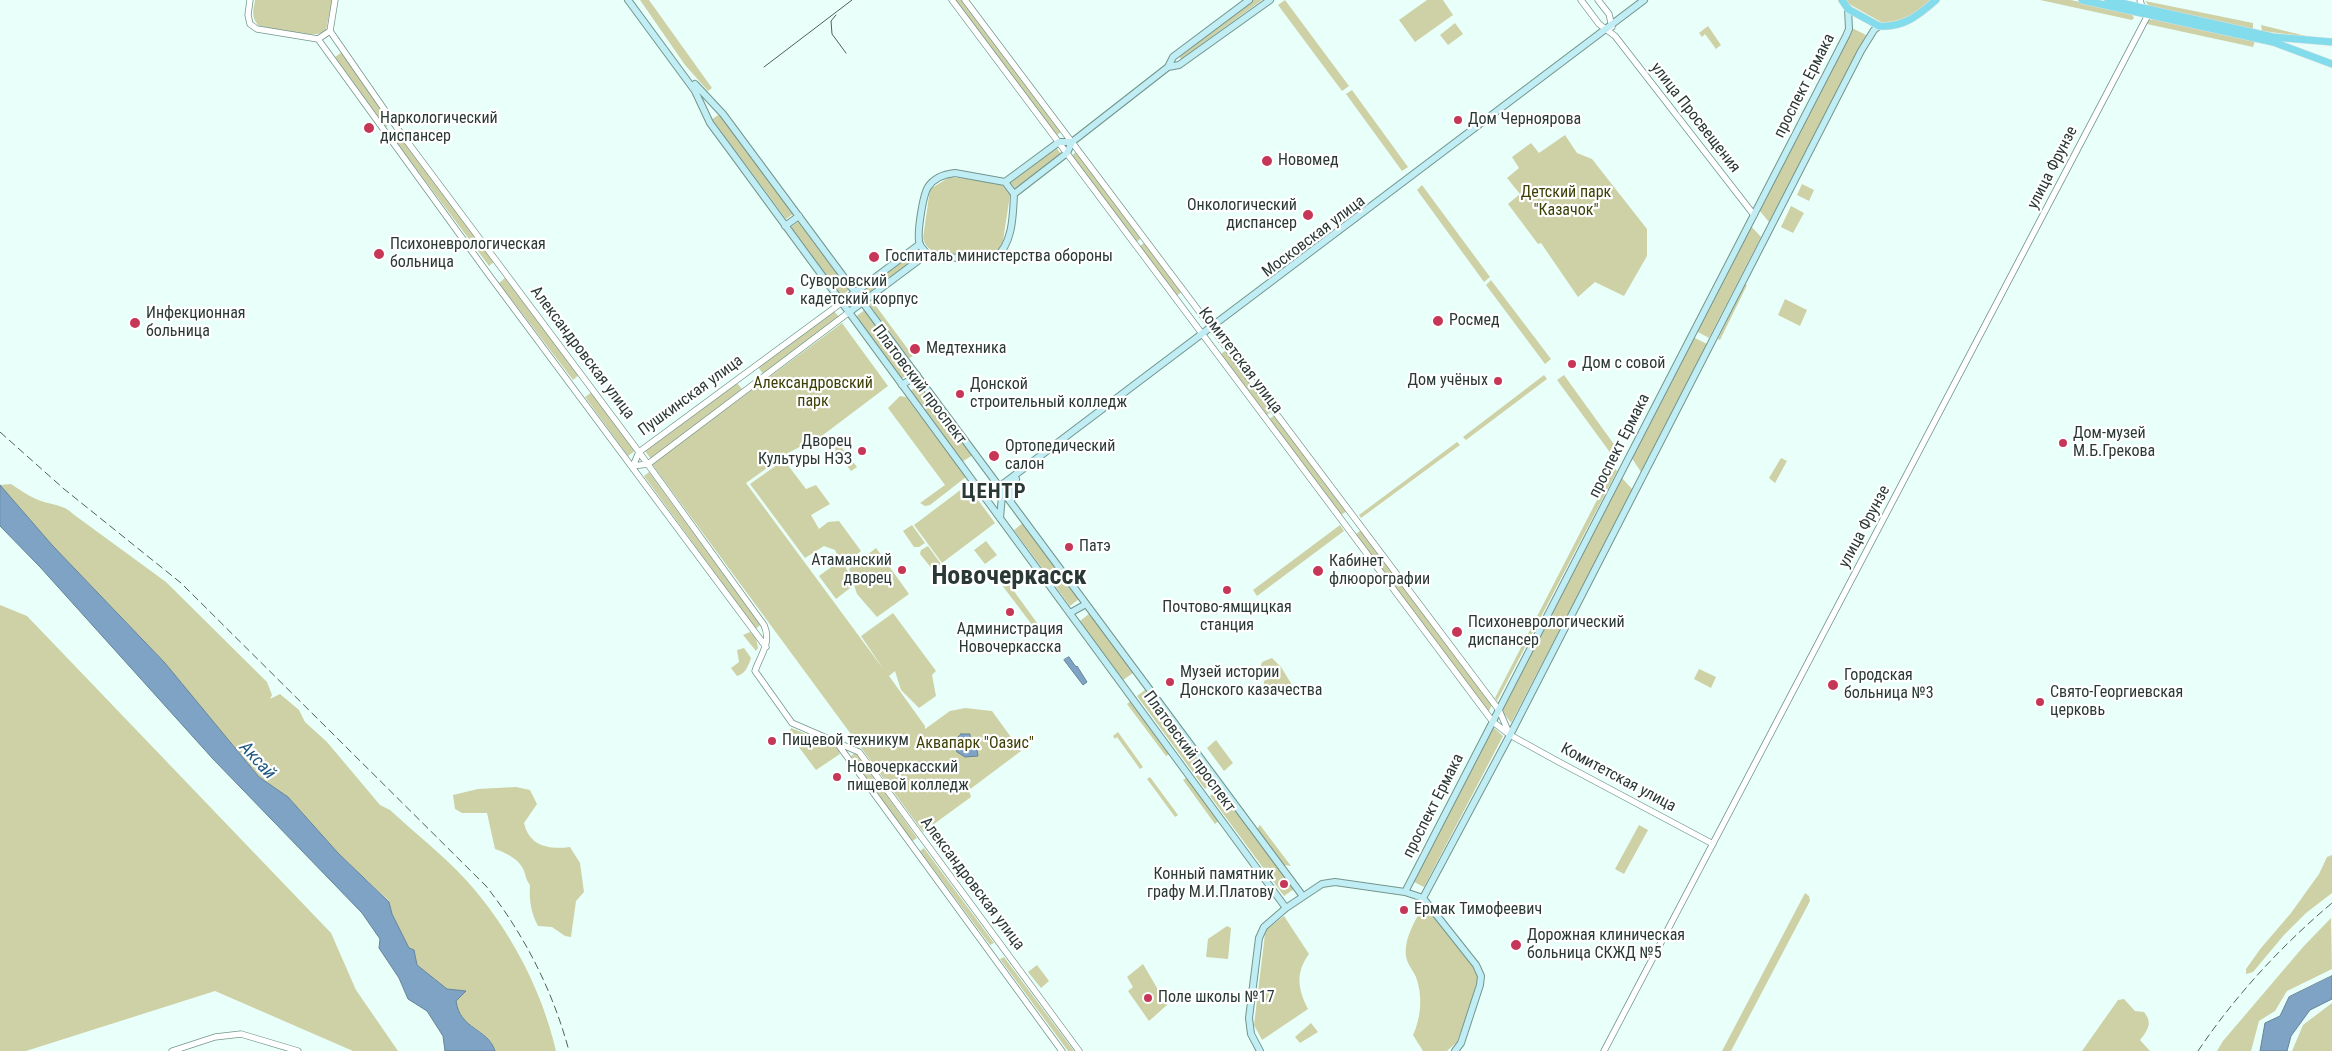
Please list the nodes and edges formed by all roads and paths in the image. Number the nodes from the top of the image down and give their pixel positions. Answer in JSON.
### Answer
{"nodes":[{"id":1,"x":250,"y":0,"type":"edge"},
{"id":2,"x":334,"y":0,"type":"edge"},
{"id":3,"x":628,"y":0,"type":"edge"},
{"id":4,"x":633,"y":0,"type":"edge"},
{"id":5,"x":952,"y":0,"type":"edge"},
{"id":6,"x":966,"y":0,"type":"edge"},
{"id":7,"x":1249,"y":0,"type":"edge"},
{"id":8,"x":1270,"y":0,"type":"edge"},
{"id":9,"x":1581,"y":0,"type":"edge"},
{"id":10,"x":1598,"y":0,"type":"edge"},
{"id":11,"x":1644,"y":0,"type":"edge"},
{"id":12,"x":1651,"y":0,"type":"edge"},
{"id":13,"x":1842,"y":0,"type":"edge"},
{"id":14,"x":1936,"y":0,"type":"edge"},
{"id":15,"x":2082,"y":0,"type":"edge"},
{"id":16,"x":2108,"y":0,"type":"edge"},
{"id":17,"x":2131,"y":2,"type":"edge"},
{"id":18,"x":2141,"y":4,"type":"edge"},
{"id":19,"x":1848,"y":9,"type":"junction"},
{"id":20,"x":2148,"y":15,"type":"junction"},
{"id":21,"x":1879,"y":26,"type":"junction"},
{"id":22,"x":1611,"y":30,"type":"junction"},
{"id":23,"x":330,"y":31,"type":"junction"},
{"id":24,"x":988,"y":31,"type":"junction"},
{"id":25,"x":980,"y":37,"type":"junction"},
{"id":26,"x":318,"y":39,"type":"junction"},
{"id":27,"x":2332,"y":42,"type":"edge"},
{"id":28,"x":2332,"y":64,"type":"edge"},
{"id":29,"x":1168,"y":67,"type":"junction"},
{"id":30,"x":1059,"y":142,"type":"junction"},
{"id":31,"x":1072,"y":142,"type":"junction"},
{"id":32,"x":1067,"y":153,"type":"junction"},
{"id":33,"x":1005,"y":182,"type":"junction"},
{"id":34,"x":1014,"y":194,"type":"junction"},
{"id":35,"x":1754,"y":215,"type":"junction"},
{"id":36,"x":799,"y":216,"type":"junction"},
{"id":37,"x":785,"y":226,"type":"junction"},
{"id":38,"x":920,"y":244,"type":"junction"},
{"id":39,"x":927,"y":254,"type":"junction"},
{"id":40,"x":856,"y":292,"type":"junction"},
{"id":41,"x":863,"y":302,"type":"junction"},
{"id":42,"x":841,"y":303,"type":"junction"},
{"id":43,"x":848,"y":314,"type":"junction"},
{"id":44,"x":1213,"y":328,"type":"junction"},
{"id":45,"x":1204,"y":335,"type":"junction"},
{"id":46,"x":917,"y":375,"type":"junction"},
{"id":47,"x":902,"y":385,"type":"junction"},
{"id":48,"x":640,"y":452,"type":"junction"},
{"id":49,"x":648,"y":464,"type":"junction"},
{"id":50,"x":633,"y":466,"type":"junction"},
{"id":51,"x":992,"y":477,"type":"junction"},
{"id":52,"x":1008,"y":480,"type":"junction"},
{"id":53,"x":1001,"y":490,"type":"junction"},
{"id":54,"x":1012,"y":504,"type":"junction"},
{"id":55,"x":1000,"y":518,"type":"junction"},
{"id":56,"x":1086,"y":604,"type":"junction"},
{"id":57,"x":1070,"y":613,"type":"junction"},
{"id":58,"x":766,"y":647,"type":"junction"},
{"id":59,"x":1499,"y":710,"type":"junction"},
{"id":60,"x":1493,"y":722,"type":"junction"},
{"id":61,"x":1510,"y":735,"type":"junction"},
{"id":62,"x":837,"y":743,"type":"junction"},
{"id":63,"x":1713,"y":844,"type":"junction"},
{"id":64,"x":1405,"y":892,"type":"junction"},
{"id":65,"x":1302,"y":895,"type":"junction"},
{"id":66,"x":1423,"y":898,"type":"junction"},
{"id":67,"x":1286,"y":908,"type":"junction"},
{"id":68,"x":172,"y":1051,"type":"edge"},
{"id":69,"x":298,"y":1051,"type":"edge"},
{"id":70,"x":1062,"y":1051,"type":"edge"},
{"id":71,"x":1079,"y":1051,"type":"edge"},
{"id":72,"x":1260,"y":1051,"type":"edge"},
{"id":73,"x":1455,"y":1051,"type":"edge"},
{"id":74,"x":1604,"y":1051,"type":"edge"}],
"edges":[{"from":1,"to":26,"type":"street"},
{"from":2,"to":23,"type":"street"},
{"from":3,"to":37,"type":"main road","name":"Платовский проспект"},
{"from":4,"to":36,"type":"main road","name":"Платовский проспект"},
{"from":5,"to":25,"type":"street","name":"Комитетская улица"},
{"from":6,"to":24,"type":"street","name":"Комитетская улица"},
{"from":7,"to":29,"type":"main road"},
{"from":8,"to":29,"type":"main road"},
{"from":9,"to":22,"type":"street","name":"улица Просвещения"},
{"from":10,"to":22,"type":"street","name":"улица Просвещения"},
{"from":11,"to":22,"type":"main road","name":"Московская улица"},
{"from":12,"to":22,"type":"main road","name":"Московская улица"},
{"from":13,"to":19,"type":"main road"},
{"from":14,"to":21,"type":"main road"},
{"from":15,"to":20,"type":"main road"},
{"from":16,"to":17,"type":"main road"},
{"from":17,"to":18,"type":"main road"},
{"from":18,"to":27,"type":"main road"},
{"from":19,"to":21,"type":"main road"},
{"from":19,"to":35,"type":"main road","name":"проспект Ермака"},
{"from":20,"to":28,"type":"main road"},
{"from":20,"to":63,"type":"street","name":"улица Фрунзе"},
{"from":21,"to":61,"type":"main road","name":"проспект Ермака"},
{"from":22,"to":35,"type":"street","name":"улица Просвещения"},
{"from":22,"to":44,"type":"main road","name":"Московская улица"},
{"from":23,"to":26,"type":"street"},
{"from":23,"to":48,"type":"street","name":"Александровская улица"},
{"from":24,"to":25,"type":"street"},
{"from":24,"to":31,"type":"street","name":"Комитетская улица"},
{"from":25,"to":30,"type":"street","name":"Комитетская улица"},
{"from":26,"to":50,"type":"street","name":"Александровская улица"},
{"from":29,"to":31,"type":"main road"},
{"from":30,"to":31,"type":"main road"},
{"from":30,"to":32,"type":"street","name":"Комитетская улица"},
{"from":30,"to":33,"type":"main road"},
{"from":31,"to":32,"type":"main road"},
{"from":31,"to":44,"type":"street","name":"Комитетская улица"},
{"from":32,"to":34,"type":"main road"},
{"from":32,"to":45,"type":"street","name":"Комитетская улица"},
{"from":33,"to":34,"type":"main road"},
{"from":33,"to":38,"type":"main road"},
{"from":34,"to":39,"type":"main road"},
{"from":35,"to":59,"type":"main road","name":"проспект Ермака"},
{"from":36,"to":37,"type":"main road"},
{"from":36,"to":40,"type":"main road","name":"Платовский проспект"},
{"from":37,"to":42,"type":"main road","name":"Платовский проспект"},
{"from":38,"to":39,"type":"main road"},
{"from":38,"to":40,"type":"main road","name":"Пушкинская улица"},
{"from":39,"to":41,"type":"main road","name":"Пушкинская улица"},
{"from":40,"to":41,"type":"main road","name":"Платовский проспект"},
{"from":40,"to":42,"type":"main road","name":"Пушкинская улица"},
{"from":41,"to":43,"type":"main road","name":"Пушкинская улица"},
{"from":41,"to":46,"type":"main road","name":"Платовский проспект"},
{"from":42,"to":43,"type":"main road","name":"Платовский проспект"},
{"from":42,"to":48,"type":"street","name":"Пушкинская улица"},
{"from":43,"to":47,"type":"main road","name":"Платовский проспект"},
{"from":43,"to":49,"type":"street","name":"Пушкинская улица"},
{"from":44,"to":45,"type":"main road","name":"Московская улица"},
{"from":44,"to":59,"type":"street","name":"Комитетская улица"},
{"from":45,"to":52,"type":"main road","name":"Московская улица"},
{"from":45,"to":54,"type":"main road","name":"Московская улица"},
{"from":45,"to":60,"type":"street","name":"Комитетская улица"},
{"from":46,"to":47,"type":"main road"},
{"from":46,"to":51,"type":"main road","name":"Платовский проспект"},
{"from":47,"to":55,"type":"main road","name":"Платовский проспект"},
{"from":48,"to":49,"type":"street","name":"Александровская улица"},
{"from":48,"to":50,"type":"street","name":"Пушкинская улица"},
{"from":49,"to":50,"type":"street","name":"Пушкинская улица"},
{"from":49,"to":58,"type":"street","name":"Александровская улица"},
{"from":50,"to":58,"type":"street","name":"Александровская улица"},
{"from":51,"to":52,"type":"main road"},
{"from":51,"to":53,"type":"main road","name":"Платовский проспект"},
{"from":52,"to":53,"type":"main road","name":"Московская улица"},
{"from":53,"to":54,"type":"main road","name":"Платовский проспект"},
{"from":53,"to":55,"type":"main road"},
{"from":54,"to":56,"type":"main road","name":"Платовский проспект"},
{"from":55,"to":57,"type":"main road","name":"Платовский проспект"},
{"from":56,"to":57,"type":"main road"},
{"from":56,"to":65,"type":"main road","name":"Платовский проспект"},
{"from":57,"to":67,"type":"main road","name":"Платовский проспект"},
{"from":58,"to":62,"type":"street","name":"Александровская улица"},
{"from":59,"to":60,"type":"main road","name":"проспект Ермака"},
{"from":59,"to":61,"type":"street","name":"Комитетская улица"},
{"from":60,"to":61,"type":"street","name":"Комитетская улица"},
{"from":60,"to":64,"type":"main road","name":"проспект Ермака"},
{"from":61,"to":63,"type":"street","name":"Комитетская улица"},
{"from":61,"to":66,"type":"main road","name":"проспект Ермака"},
{"from":62,"to":70,"type":"street","name":"Александровская улица"},
{"from":62,"to":71,"type":"street","name":"Александровская улица"},
{"from":63,"to":74,"type":"street","name":"улица Фрунзе"},
{"from":64,"to":65,"type":"main road"},
{"from":64,"to":66,"type":"main road"},
{"from":65,"to":67,"type":"main road"},
{"from":66,"to":73,"type":"main road"},
{"from":67,"to":72,"type":"main road"},
{"from":68,"to":69,"type":"street"}]}
